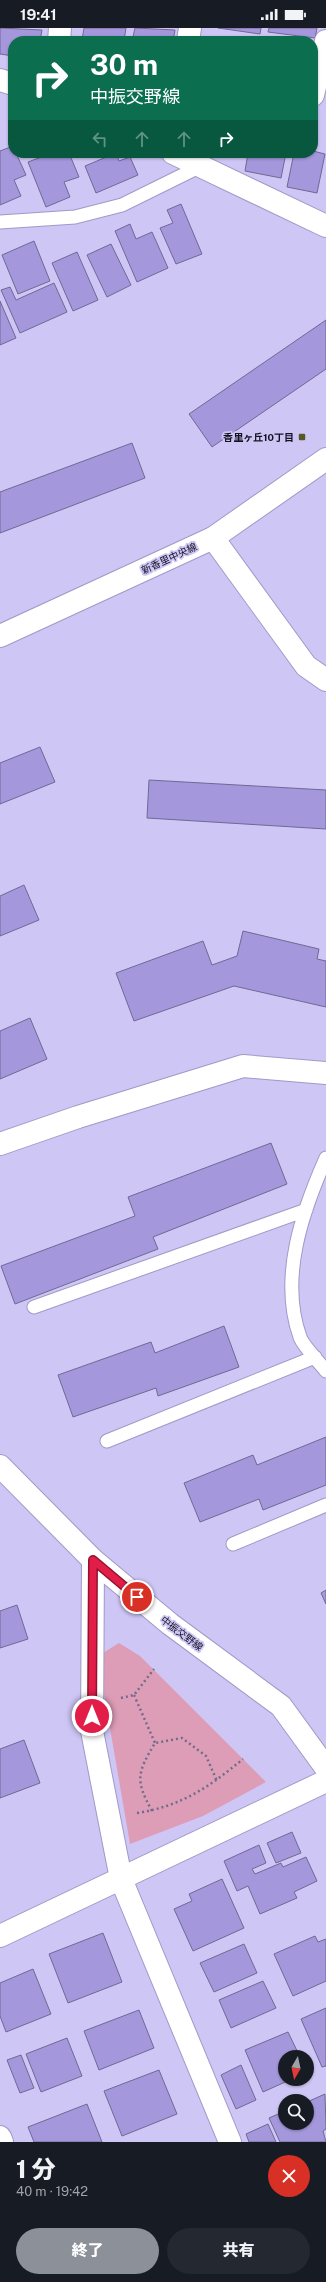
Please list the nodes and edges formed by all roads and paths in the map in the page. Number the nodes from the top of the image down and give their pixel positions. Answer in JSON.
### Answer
{"nodes":[{"id":1,"x":326,"y":42,"type":"edge"},
{"id":2,"x":318,"y":75,"type":"edge"},
{"id":3,"x":184,"y":158,"type":"edge"},
{"id":4,"x":201,"y":166,"type":"junction"},
{"id":5,"x":0,"y":222,"type":"edge"},
{"id":6,"x":326,"y":226,"type":"edge"},
{"id":7,"x":326,"y":459,"type":"edge"},
{"id":8,"x":212,"y":538,"type":"junction"},
{"id":9,"x":0,"y":636,"type":"edge"},
{"id":10,"x":326,"y":680,"type":"edge"},
{"id":11,"x":326,"y":1073,"type":"edge"},
{"id":12,"x":0,"y":1144,"type":"edge"},
{"id":13,"x":326,"y":1158,"type":"edge"},
{"id":14,"x":306,"y":1210,"type":"junction"},
{"id":15,"x":34,"y":1306,"type":"dead end"},
{"id":16,"x":315,"y":1357,"type":"junction"},
{"id":17,"x":326,"y":1370,"type":"edge"},
{"id":18,"x":107,"y":1441,"type":"dead end"},
{"id":19,"x":0,"y":1466,"type":"edge"},
{"id":20,"x":326,"y":1505,"type":"edge"},
{"id":21,"x":233,"y":1544,"type":"dead end"},
{"id":22,"x":93,"y":1560,"type":"junction"},
{"id":23,"x":154,"y":1669,"type":"dead end"},
{"id":24,"x":134,"y":1695,"type":"junction"},
{"id":25,"x":120,"y":1698,"type":"dead end"},
{"id":26,"x":155,"y":1743,"type":"junction"},
{"id":27,"x":243,"y":1758,"type":"dead end"},
{"id":28,"x":326,"y":1768,"type":"edge"},
{"id":29,"x":217,"y":1781,"type":"junction"},
{"id":30,"x":326,"y":1781,"type":"edge"},
{"id":31,"x":152,"y":1811,"type":"junction"},
{"id":32,"x":132,"y":1814,"type":"dead end"},
{"id":33,"x":121,"y":1879,"type":"junction"},
{"id":34,"x":0,"y":1936,"type":"edge"},
{"id":35,"x":0,"y":2137,"type":"edge"},
{"id":36,"x":2,"y":2142,"type":"edge"},
{"id":37,"x":230,"y":2142,"type":"edge"}],
"edges":[{"from":1,"to":2,"type":"street"},
{"from":3,"to":4,"type":"street"},
{"from":4,"to":5,"type":"lane"},
{"from":4,"to":6,"type":"street"},
{"from":7,"to":8,"type":"street","name":"新香里中央線"},
{"from":8,"to":9,"type":"street","name":"新香里中央線"},
{"from":8,"to":10,"type":"street"},
{"from":11,"to":12,"type":"street"},
{"from":13,"to":14,"type":"lane"},
{"from":14,"to":15,"type":"lane"},
{"from":14,"to":16,"type":"lane"},
{"from":16,"to":17,"type":"lane"},
{"from":16,"to":18,"type":"lane"},
{"from":19,"to":22,"type":"street","name":"中振交野線"},
{"from":20,"to":21,"type":"lane"},
{"from":22,"to":28,"type":"street","name":"中振交野線"},
{"from":22,"to":33,"type":"street"},
{"from":23,"to":24,"type":"path"},
{"from":24,"to":25,"type":"path"},
{"from":24,"to":26,"type":"path"},
{"from":26,"to":29,"type":"path"},
{"from":26,"to":31,"type":"path"},
{"from":27,"to":29,"type":"path"},
{"from":29,"to":31,"type":"path"},
{"from":30,"to":33,"type":"street"},
{"from":31,"to":32,"type":"path"},
{"from":33,"to":34,"type":"street"},
{"from":33,"to":37,"type":"street"},
{"from":35,"to":36,"type":"street"}]}
